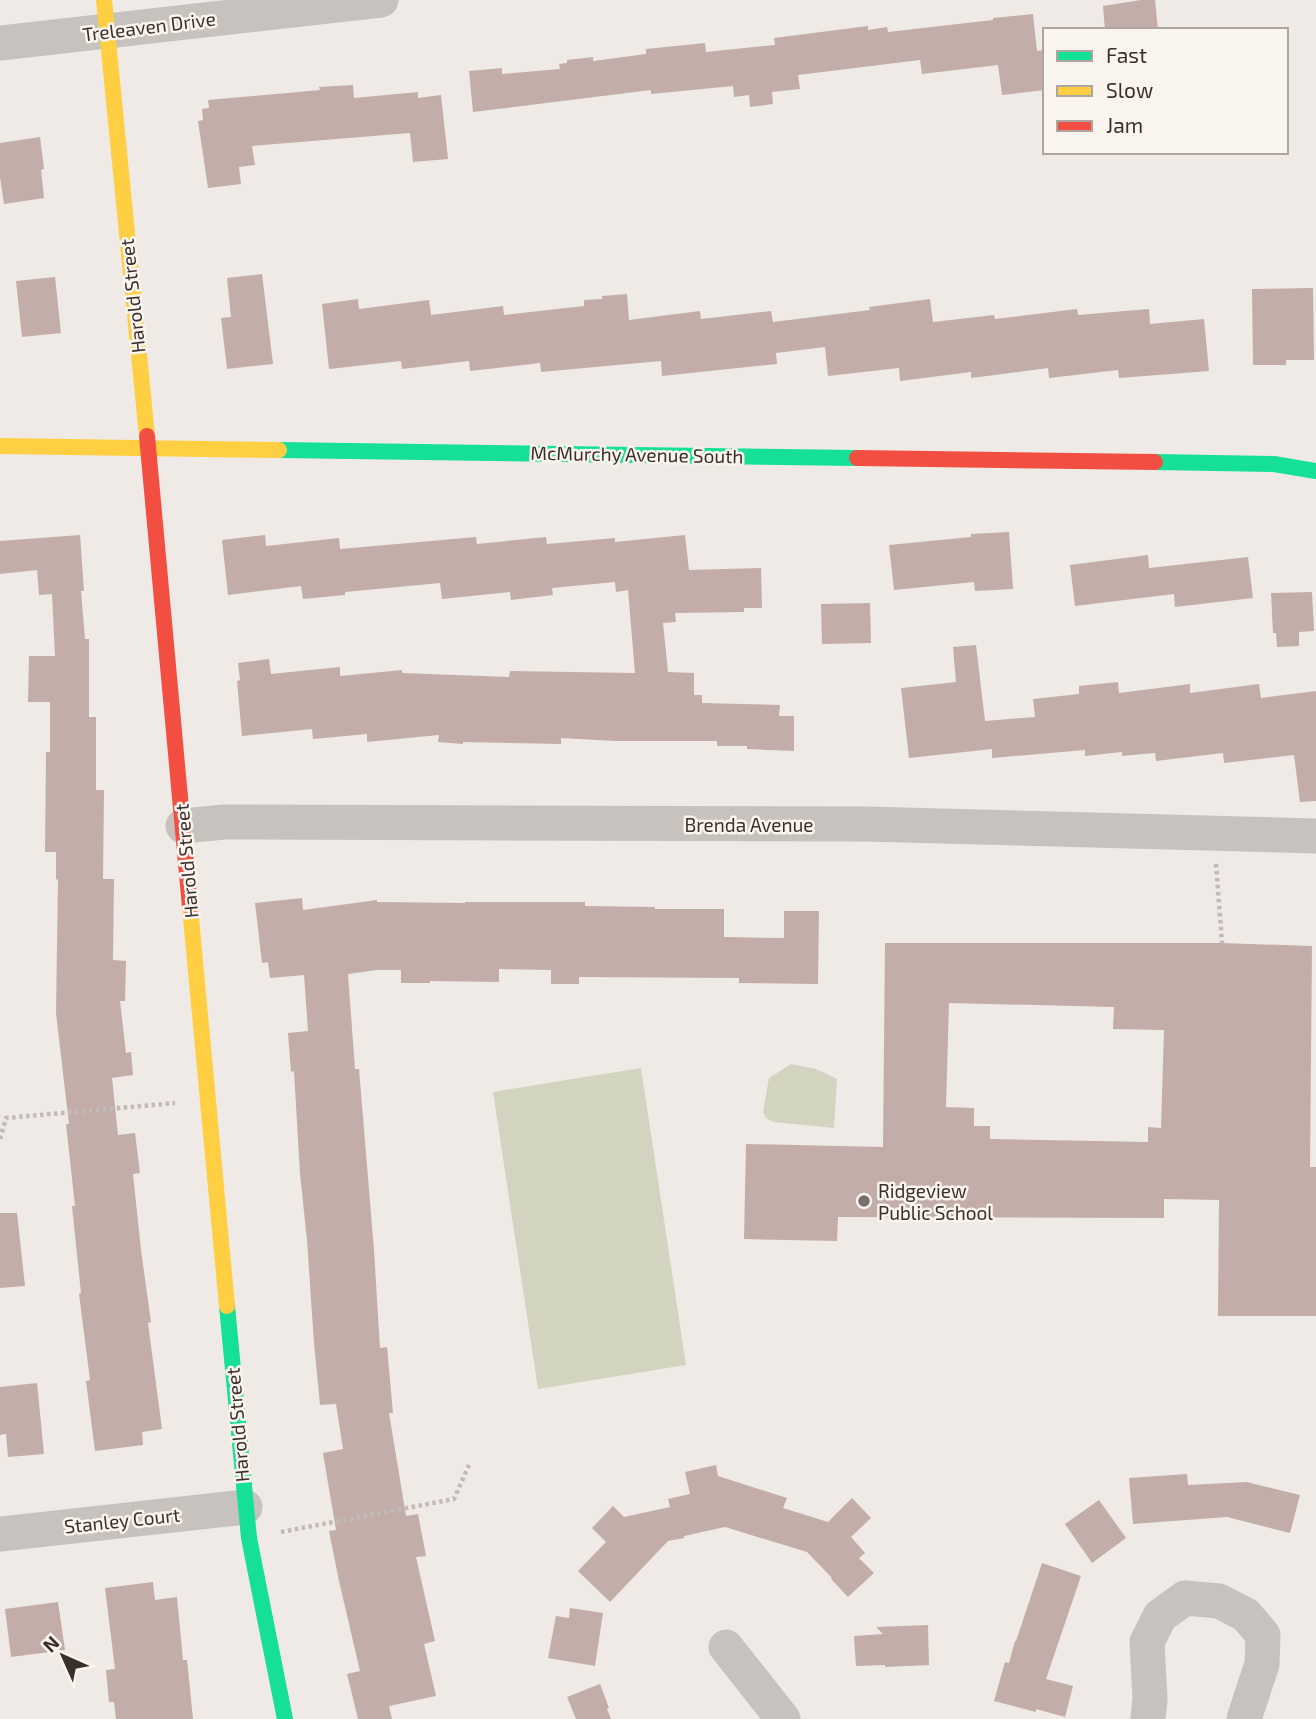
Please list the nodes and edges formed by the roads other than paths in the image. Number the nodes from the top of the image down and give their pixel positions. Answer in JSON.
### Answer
{"nodes":[{"id":1,"x":381,"y":0,"type":"edge"},
{"id":2,"x":105,"y":16,"type":"edge"},
{"id":3,"x":0,"y":43,"type":"edge"},
{"id":4,"x":0,"y":446,"type":"edge"},
{"id":5,"x":148,"y":447,"type":"junction"},
{"id":6,"x":1316,"y":457,"type":"edge"},
{"id":7,"x":1274,"y":464,"type":"junction"},
{"id":8,"x":1316,"y":471,"type":"edge"},
{"id":9,"x":183,"y":826,"type":"junction"},
{"id":10,"x":1316,"y":836,"type":"edge"},
{"id":11,"x":247,"y":1522,"type":"junction"},
{"id":12,"x":0,"y":1534,"type":"edge"},
{"id":13,"x":726,"y":1647,"type":"dead end"},
{"id":14,"x":285,"y":1719,"type":"edge"},
{"id":15,"x":783,"y":1719,"type":"edge"},
{"id":16,"x":1148,"y":1719,"type":"edge"},
{"id":17,"x":1244,"y":1719,"type":"edge"}],
"edges":[{"from":1,"to":2,"type":"street","name":"Treleaven Drive"},
{"from":2,"to":3,"type":"street","name":"Treleaven Drive"},
{"from":2,"to":5,"type":"street","name":"Harold Street"},
{"from":4,"to":5,"type":"street","name":"McMurchy Avenue South"},
{"from":5,"to":7,"type":"street","name":"McMurchy Avenue South"},
{"from":5,"to":9,"type":"street","name":"Harold Street"},
{"from":6,"to":7,"type":"street","name":"McMurchy Avenue South"},
{"from":7,"to":8,"type":"street","name":"McMurchy Avenue South"},
{"from":9,"to":10,"type":"street","name":"Brenda Avenue"},
{"from":9,"to":11,"type":"street","name":"Harold Street"},
{"from":11,"to":12,"type":"street","name":"Stanley Court"},
{"from":11,"to":14,"type":"street","name":"Harold Street"},
{"from":13,"to":15,"type":"street"},
{"from":16,"to":17,"type":"street"}]}
